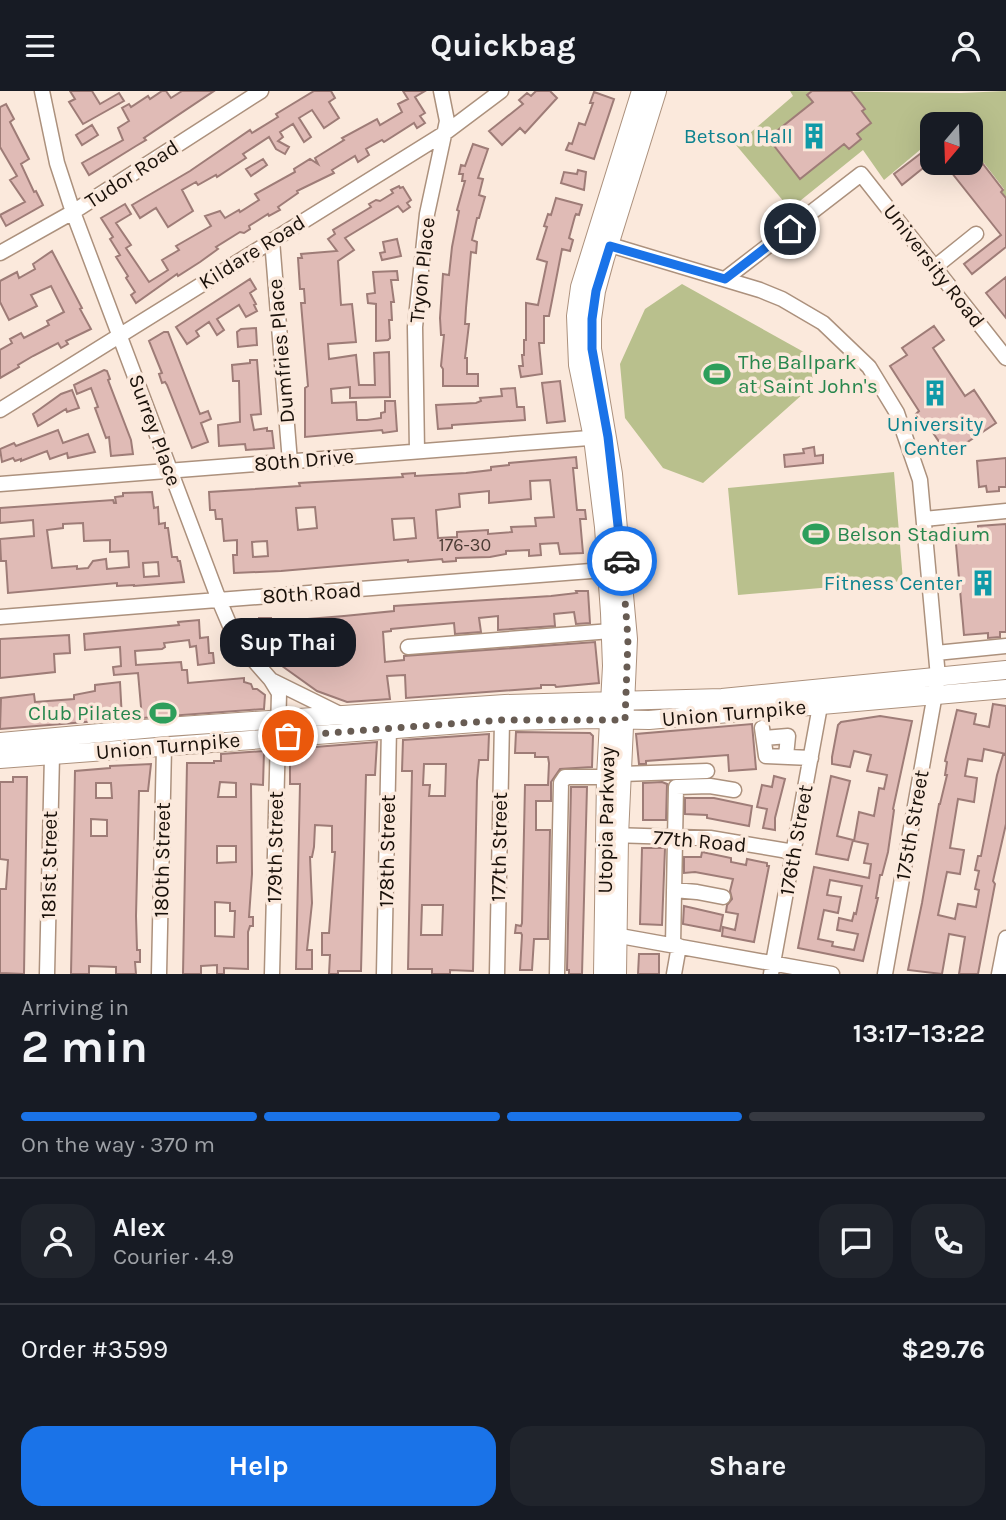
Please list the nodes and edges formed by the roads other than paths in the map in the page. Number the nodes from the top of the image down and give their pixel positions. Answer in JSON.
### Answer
{"nodes":[{"id":1,"x":42,"y":91,"type":"edge"},
{"id":2,"x":261,"y":91,"type":"edge"},
{"id":3,"x":441,"y":91,"type":"edge"},
{"id":4,"x":501,"y":91,"type":"edge"},
{"id":5,"x":641,"y":91,"type":"edge"},
{"id":6,"x":657,"y":91,"type":"edge"},
{"id":7,"x":445,"y":133,"type":"junction"},
{"id":8,"x":72,"y":212,"type":"junction"},
{"id":9,"x":976,"y":234,"type":"dead end"},
{"id":10,"x":272,"y":240,"type":"junction"},
{"id":11,"x":602,"y":243,"type":"junction"},
{"id":12,"x":0,"y":253,"type":"edge"},
{"id":13,"x":934,"y":267,"type":"junction"},
{"id":14,"x":725,"y":279,"type":"junction"},
{"id":15,"x":119,"y":335,"type":"junction"},
{"id":16,"x":1006,"y":358,"type":"edge"},
{"id":17,"x":0,"y":410,"type":"edge"},
{"id":18,"x":601,"y":437,"type":"junction"},
{"id":19,"x":416,"y":451,"type":"junction"},
{"id":20,"x":290,"y":462,"type":"junction"},
{"id":21,"x":170,"y":471,"type":"junction"},
{"id":22,"x":0,"y":484,"type":"edge"},
{"id":23,"x":1006,"y":511,"type":"edge"},
{"id":24,"x":924,"y":519,"type":"junction"},
{"id":25,"x":615,"y":569,"type":"junction"},
{"id":26,"x":219,"y":600,"type":"junction"},
{"id":27,"x":0,"y":617,"type":"edge"},
{"id":28,"x":611,"y":631,"type":"junction"},
{"id":29,"x":1006,"y":646,"type":"edge"},
{"id":30,"x":408,"y":647,"type":"dead end"},
{"id":31,"x":936,"y":653,"type":"junction"},
{"id":32,"x":1006,"y":670,"type":"edge"},
{"id":33,"x":937,"y":677,"type":"junction"},
{"id":34,"x":271,"y":680,"type":"junction"},
{"id":35,"x":1006,"y":689,"type":"edge"},
{"id":36,"x":936,"y":695,"type":"junction"},
{"id":37,"x":618,"y":700,"type":"junction"},
{"id":38,"x":820,"y":706,"type":"junction"},
{"id":39,"x":342,"y":715,"type":"junction"},
{"id":40,"x":616,"y":719,"type":"junction"},
{"id":41,"x":502,"y":720,"type":"junction"},
{"id":42,"x":389,"y":728,"type":"junction"},
{"id":43,"x":277,"y":729,"type":"junction"},
{"id":44,"x":763,"y":733,"type":"dead end"},
{"id":45,"x":0,"y":741,"type":"edge"},
{"id":46,"x":164,"y":747,"type":"junction"},
{"id":47,"x":52,"y":755,"type":"junction"},
{"id":48,"x":811,"y":758,"type":"junction"},
{"id":49,"x":0,"y":759,"type":"edge"},
{"id":50,"x":707,"y":771,"type":"dead end"},
{"id":51,"x":614,"y":776,"type":"junction"},
{"id":52,"x":734,"y":790,"type":"dead end"},
{"id":53,"x":612,"y":835,"type":"junction"},
{"id":54,"x":675,"y":837,"type":"junction"},
{"id":55,"x":794,"y":852,"type":"junction"},
{"id":56,"x":674,"y":890,"type":"junction"},
{"id":57,"x":723,"y":897,"type":"dead end"},
{"id":58,"x":611,"y":934,"type":"junction"},
{"id":59,"x":1006,"y":938,"type":"edge"},
{"id":60,"x":676,"y":945,"type":"junction"},
{"id":61,"x":772,"y":968,"type":"edge"},
{"id":62,"x":47,"y":974,"type":"edge"},
{"id":63,"x":159,"y":974,"type":"edge"},
{"id":64,"x":272,"y":974,"type":"edge"},
{"id":65,"x":384,"y":974,"type":"edge"},
{"id":66,"x":497,"y":974,"type":"edge"},
{"id":67,"x":557,"y":974,"type":"edge"},
{"id":68,"x":603,"y":974,"type":"edge"},
{"id":69,"x":617,"y":974,"type":"edge"},
{"id":70,"x":674,"y":974,"type":"edge"},
{"id":71,"x":832,"y":974,"type":"edge"},
{"id":72,"x":885,"y":974,"type":"edge"},
{"id":73,"x":999,"y":974,"type":"edge"}],
"edges":[{"from":1,"to":8,"type":"street","name":"Surrey Place"},
{"from":2,"to":8,"type":"street","name":"Tudor Road"},
{"from":3,"to":7,"type":"street","name":"Tryon Place"},
{"from":4,"to":7,"type":"street","name":"Kildare Road"},
{"from":5,"to":11,"type":"main road","name":"Utopia Parkway"},
{"from":6,"to":11,"type":"main road","name":"Utopia Parkway"},
{"from":7,"to":10,"type":"street","name":"Kildare Road"},
{"from":7,"to":19,"type":"street","name":"Tryon Place"},
{"from":8,"to":12,"type":"street","name":"Tudor Road"},
{"from":8,"to":15,"type":"street","name":"Surrey Place"},
{"from":9,"to":13,"type":"street"},
{"from":10,"to":15,"type":"street","name":"Kildare Road"},
{"from":10,"to":20,"type":"street","name":"Dumfries Place"},
{"from":11,"to":14,"type":"street","name":"175th Street"},
{"from":11,"to":18,"type":"main road","name":"Utopia Parkway"},
{"from":13,"to":14,"type":"street","name":"University Road"},
{"from":13,"to":16,"type":"street","name":"University Road"},
{"from":14,"to":24,"type":"street","name":"175th Street"},
{"from":15,"to":17,"type":"street","name":"Kildare Road"},
{"from":15,"to":21,"type":"street","name":"Surrey Place"},
{"from":18,"to":19,"type":"street","name":"80th Drive"},
{"from":18,"to":25,"type":"main road","name":"Utopia Parkway"},
{"from":19,"to":20,"type":"street","name":"80th Drive"},
{"from":20,"to":21,"type":"street","name":"80th Drive"},
{"from":21,"to":22,"type":"street","name":"80th Drive"},
{"from":21,"to":26,"type":"street","name":"Surrey Place"},
{"from":23,"to":24,"type":"street"},
{"from":24,"to":31,"type":"street","name":"175th Street"},
{"from":25,"to":26,"type":"street","name":"80th Road"},
{"from":25,"to":28,"type":"main road","name":"Utopia Parkway"},
{"from":25,"to":37,"type":"main road","name":"Utopia Parkway"},
{"from":26,"to":27,"type":"street","name":"80th Road"},
{"from":26,"to":34,"type":"street","name":"Surrey Place"},
{"from":28,"to":30,"type":"street"},
{"from":28,"to":37,"type":"main road","name":"Utopia Parkway"},
{"from":29,"to":31,"type":"street"},
{"from":31,"to":33,"type":"street","name":"175th Street"},
{"from":32,"to":33,"type":"main road","name":"Union Turnpike"},
{"from":33,"to":36,"type":"street","name":"175th Street"},
{"from":33,"to":37,"type":"main road","name":"Union Turnpike"},
{"from":34,"to":39,"type":"street","name":"Surrey Place"},
{"from":34,"to":43,"type":"street","name":"179th Street"},
{"from":35,"to":36,"type":"main road","name":"Union Turnpike"},
{"from":36,"to":38,"type":"main road","name":"Union Turnpike"},
{"from":36,"to":72,"type":"street","name":"175th Street"},
{"from":37,"to":39,"type":"main road","name":"Union Turnpike"},
{"from":37,"to":40,"type":"main road","name":"Utopia Parkway"},
{"from":38,"to":40,"type":"main road","name":"Union Turnpike"},
{"from":38,"to":48,"type":"street","name":"176th Street"},
{"from":39,"to":43,"type":"main road","name":"Union Turnpike"},
{"from":40,"to":41,"type":"main road","name":"Union Turnpike"},
{"from":40,"to":51,"type":"main road","name":"Utopia Parkway"},
{"from":41,"to":42,"type":"main road","name":"Union Turnpike"},
{"from":41,"to":66,"type":"street","name":"177th Street"},
{"from":42,"to":43,"type":"main road","name":"Union Turnpike"},
{"from":42,"to":65,"type":"street","name":"178th Street"},
{"from":43,"to":45,"type":"main road","name":"Union Turnpike"},
{"from":43,"to":46,"type":"main road","name":"Union Turnpike"},
{"from":43,"to":64,"type":"street","name":"179th Street"},
{"from":44,"to":48,"type":"street"},
{"from":46,"to":47,"type":"main road","name":"Union Turnpike"},
{"from":46,"to":63,"type":"street","name":"180th Street"},
{"from":47,"to":49,"type":"main road","name":"Union Turnpike"},
{"from":47,"to":62,"type":"street","name":"181st Street"},
{"from":48,"to":55,"type":"street","name":"176th Street"},
{"from":50,"to":51,"type":"street"},
{"from":51,"to":53,"type":"main road","name":"Utopia Parkway"},
{"from":51,"to":67,"type":"street"},
{"from":52,"to":54,"type":"street"},
{"from":53,"to":54,"type":"street","name":"77th Road"},
{"from":53,"to":58,"type":"main road","name":"Utopia Parkway"},
{"from":54,"to":55,"type":"street","name":"77th Road"},
{"from":54,"to":56,"type":"street"},
{"from":55,"to":61,"type":"street","name":"176th Street"},
{"from":56,"to":57,"type":"street"},
{"from":56,"to":60,"type":"street"},
{"from":58,"to":60,"type":"street"},
{"from":58,"to":68,"type":"main road","name":"Utopia Parkway"},
{"from":58,"to":69,"type":"main road","name":"Utopia Parkway"},
{"from":59,"to":73,"type":"street"},
{"from":60,"to":61,"type":"street"},
{"from":60,"to":70,"type":"street"},
{"from":61,"to":71,"type":"street"}]}
